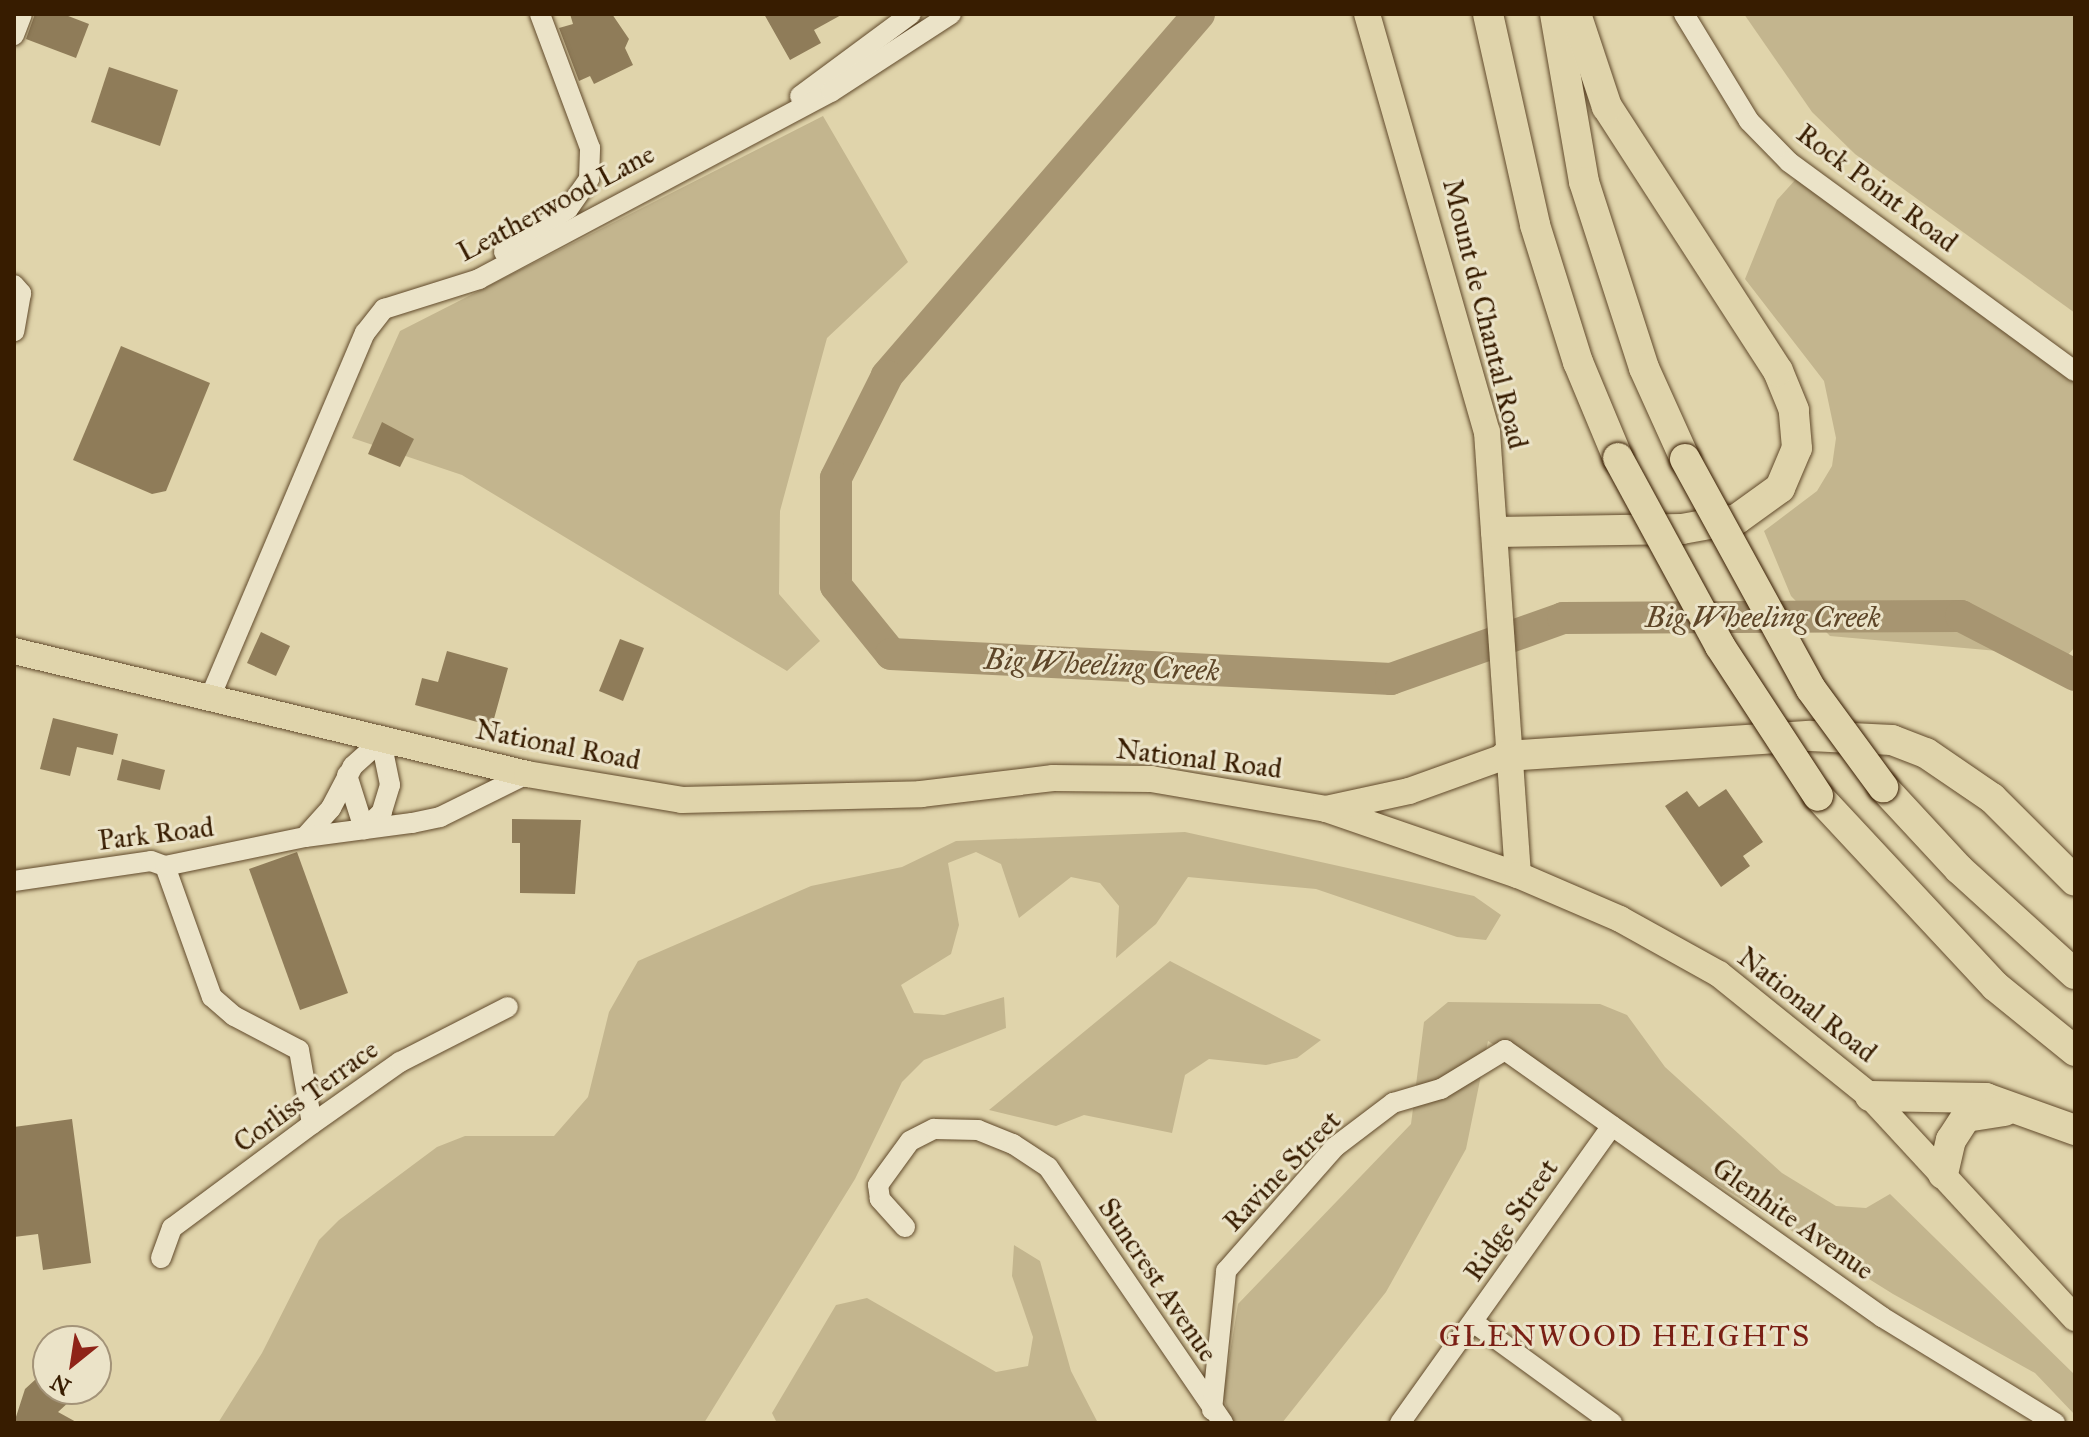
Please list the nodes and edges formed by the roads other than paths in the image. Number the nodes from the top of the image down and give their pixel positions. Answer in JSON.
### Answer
{"nodes":[{"id":1,"x":22,"y":14,"type":"edge"},
{"id":2,"x":540,"y":14,"type":"edge"},
{"id":3,"x":911,"y":14,"type":"edge"},
{"id":4,"x":951,"y":14,"type":"edge"},
{"id":5,"x":1367,"y":14,"type":"edge"},
{"id":6,"x":1488,"y":14,"type":"edge"},
{"id":7,"x":1555,"y":14,"type":"edge"},
{"id":8,"x":1576,"y":14,"type":"edge"},
{"id":9,"x":1684,"y":14,"type":"edge"},
{"id":10,"x":14,"y":35,"type":"edge"},
{"id":11,"x":784,"y":113,"type":"junction"},
{"id":12,"x":14,"y":285,"type":"edge"},
{"id":13,"x":448,"y":289,"type":"junction"},
{"id":14,"x":14,"y":331,"type":"edge"},
{"id":15,"x":2075,"y":371,"type":"edge"},
{"id":16,"x":1496,"y":532,"type":"junction"},
{"id":17,"x":14,"y":651,"type":"edge"},
{"id":18,"x":209,"y":700,"type":"junction"},
{"id":19,"x":381,"y":741,"type":"junction"},
{"id":20,"x":1505,"y":742,"type":"junction"},
{"id":21,"x":527,"y":774,"type":"junction"},
{"id":22,"x":347,"y":775,"type":"junction"},
{"id":23,"x":1326,"y":809,"type":"junction"},
{"id":24,"x":364,"y":829,"type":"junction"},
{"id":25,"x":305,"y":837,"type":"junction"},
{"id":26,"x":165,"y":866,"type":"junction"},
{"id":27,"x":1518,"y":875,"type":"junction"},
{"id":28,"x":14,"y":881,"type":"edge"},
{"id":29,"x":2075,"y":881,"type":"edge"},
{"id":30,"x":2075,"y":974,"type":"edge"},
{"id":31,"x":508,"y":1007,"type":"dead end"},
{"id":32,"x":1505,"y":1050,"type":"joint"},
{"id":33,"x":2075,"y":1051,"type":"edge"},
{"id":34,"x":1870,"y":1096,"type":"junction"},
{"id":35,"x":2024,"y":1110,"type":"junction"},
{"id":36,"x":312,"y":1124,"type":"junction"},
{"id":37,"x":1612,"y":1126,"type":"junction"},
{"id":38,"x":2075,"y":1130,"type":"edge"},
{"id":39,"x":1943,"y":1174,"type":"junction"},
{"id":40,"x":905,"y":1227,"type":"dead end"},
{"id":41,"x":161,"y":1258,"type":"dead end"},
{"id":42,"x":2075,"y":1318,"type":"edge"},
{"id":43,"x":1473,"y":1322,"type":"junction"},
{"id":44,"x":1218,"y":1417,"type":"edge"},
{"id":45,"x":1400,"y":1423,"type":"edge"},
{"id":46,"x":1612,"y":1423,"type":"edge"},
{"id":47,"x":2055,"y":1423,"type":"edge"}],
"edges":[{"from":1,"to":10,"type":"street"},
{"from":2,"to":13,"type":"street"},
{"from":3,"to":11,"type":"street"},
{"from":4,"to":11,"type":"street","name":"Leatherwood Lane"},
{"from":5,"to":16,"type":"main road","name":"Mount de Chantal Road"},
{"from":6,"to":33,"type":"highway","bridge":true},
{"from":7,"to":30,"type":"highway","bridge":true},
{"from":8,"to":16,"type":"highway"},
{"from":9,"to":15,"type":"street","name":"Rock Point Road"},
{"from":11,"to":13,"type":"street","name":"Leatherwood Lane"},
{"from":12,"to":14,"type":"street"},
{"from":13,"to":18,"type":"street","name":"Leatherwood Lane"},
{"from":16,"to":20,"type":"main road","name":"Mount de Chantal Road"},
{"from":17,"to":18,"type":"main road","name":"National Road"},
{"from":18,"to":19,"type":"main road","name":"National Road"},
{"from":19,"to":21,"type":"main road","name":"National Road"},
{"from":19,"to":22,"type":"street"},
{"from":19,"to":24,"type":"street"},
{"from":20,"to":23,"type":"main road"},
{"from":20,"to":27,"type":"main road","name":"Mount de Chantal Road"},
{"from":20,"to":29,"type":"highway"},
{"from":21,"to":23,"type":"main road","name":"National Road"},
{"from":21,"to":24,"type":"street","name":"Park Road"},
{"from":22,"to":24,"type":"street"},
{"from":22,"to":25,"type":"street"},
{"from":23,"to":27,"type":"main road","name":"National Road"},
{"from":24,"to":25,"type":"street","name":"Park Road"},
{"from":25,"to":26,"type":"street","name":"Park Road"},
{"from":26,"to":28,"type":"street","name":"Park Road"},
{"from":26,"to":36,"type":"street"},
{"from":27,"to":34,"type":"main road","name":"National Road"},
{"from":31,"to":36,"type":"street","name":"Corliss Terrace"},
{"from":32,"to":37,"type":"street","name":"Glenhite Avenue"},
{"from":32,"to":44,"type":"street","name":"Ravine Street"},
{"from":34,"to":35,"type":"highway"},
{"from":34,"to":39,"type":"main road","name":"National Road"},
{"from":35,"to":38,"type":"highway"},
{"from":35,"to":39,"type":"highway"},
{"from":36,"to":41,"type":"street","name":"Corliss Terrace"},
{"from":37,"to":43,"type":"street","name":"Ridge Street"},
{"from":37,"to":47,"type":"street","name":"Glenhite Avenue"},
{"from":39,"to":42,"type":"main road","name":"National Road"},
{"from":40,"to":44,"type":"street","name":"Suncrest Avenue"},
{"from":43,"to":45,"type":"street","name":"Ridge Street"},
{"from":43,"to":46,"type":"street"}]}
